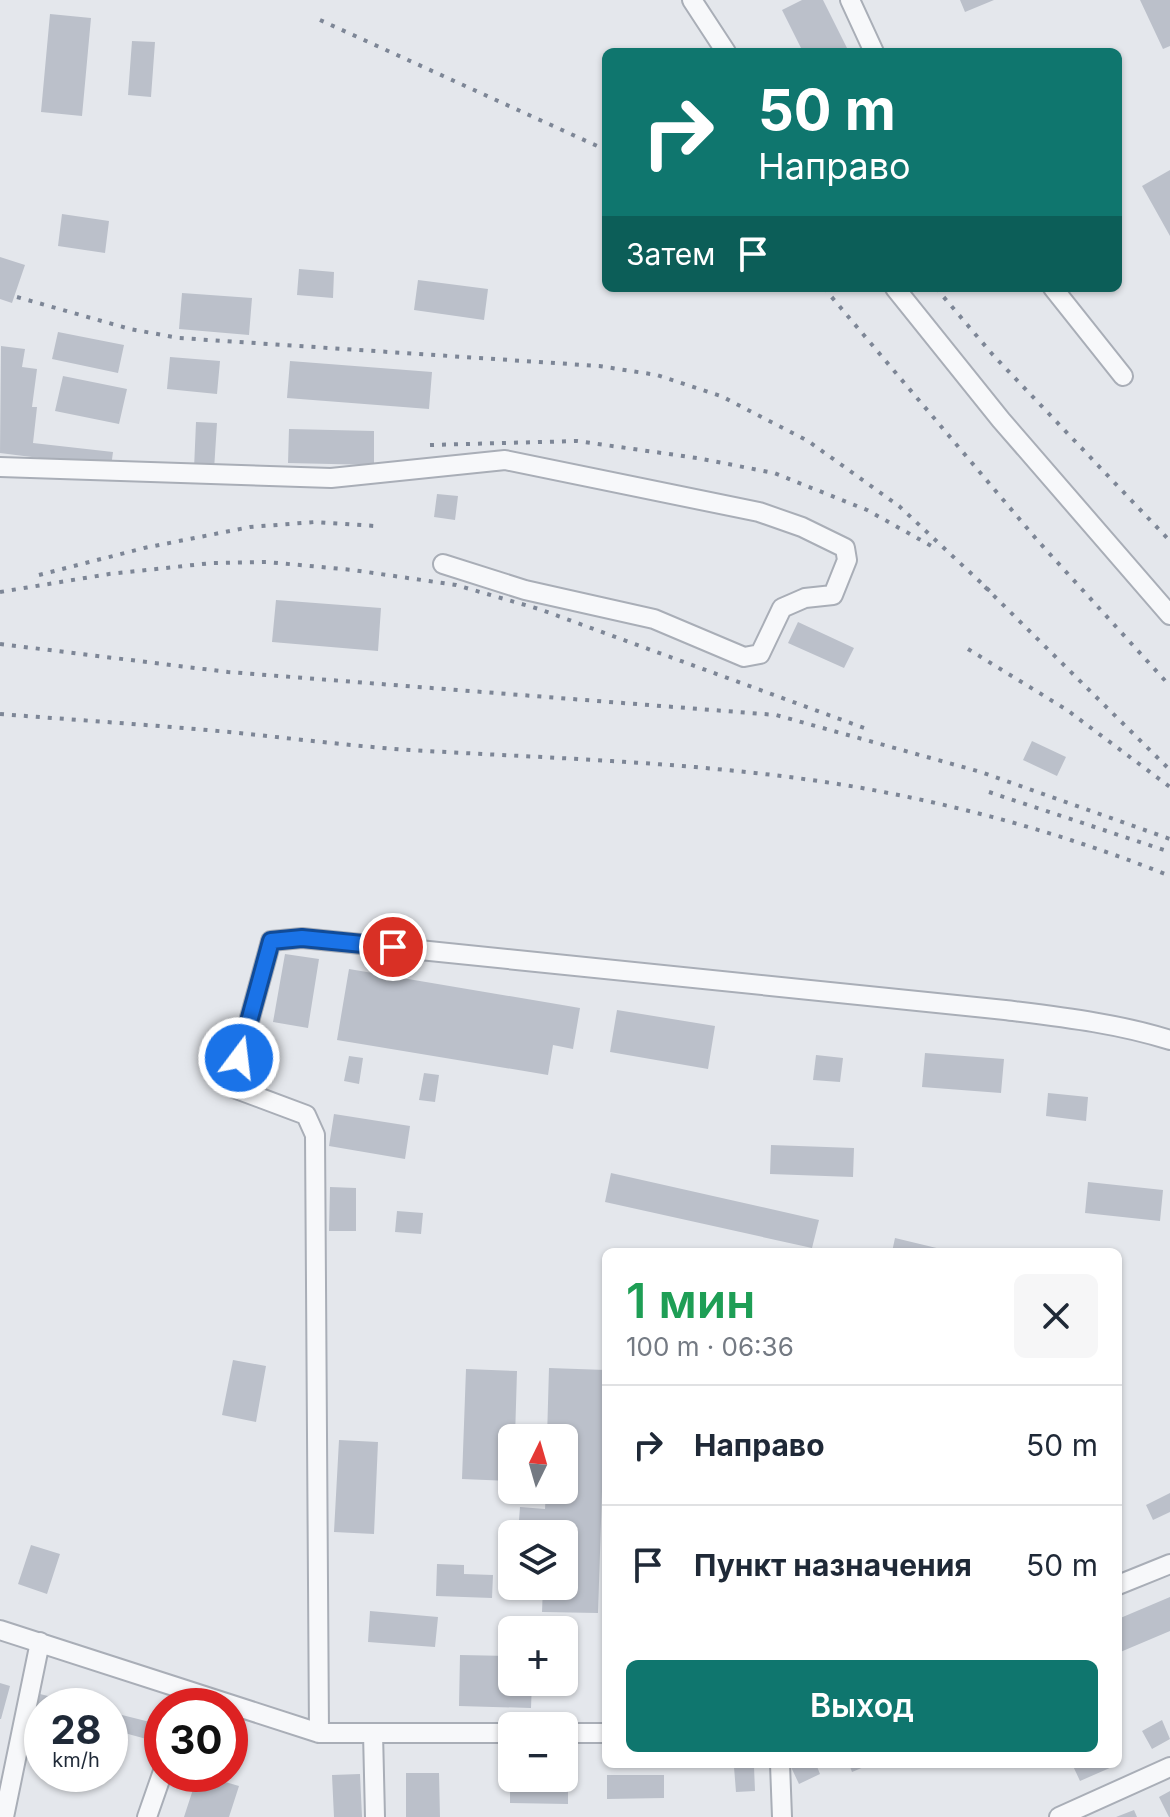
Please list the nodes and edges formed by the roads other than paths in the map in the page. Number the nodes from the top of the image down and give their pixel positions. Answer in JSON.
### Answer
{"nodes":[{"id":1,"x":692,"y":0,"type":"edge"},
{"id":2,"x":850,"y":0,"type":"edge"},
{"id":3,"x":723,"y":48,"type":"edge"},
{"id":4,"x":872,"y":48,"type":"edge"},
{"id":5,"x":898,"y":292,"type":"edge"},
{"id":6,"x":1056,"y":292,"type":"edge"},
{"id":7,"x":1123,"y":376,"type":"dead end"},
{"id":8,"x":0,"y":467,"type":"edge"},
{"id":9,"x":443,"y":564,"type":"dead end"},
{"id":10,"x":1170,"y":615,"type":"edge"},
{"id":11,"x":1170,"y":1040,"type":"edge"},
{"id":12,"x":1170,"y":1564,"type":"edge"},
{"id":13,"x":1122,"y":1583,"type":"edge"},
{"id":14,"x":1,"y":1633,"type":"edge"},
{"id":15,"x":40,"y":1642,"type":"junction"},
{"id":16,"x":160,"y":1688,"type":"edge"},
{"id":17,"x":248,"y":1714,"type":"edge"},
{"id":18,"x":319,"y":1733,"type":"junction"},
{"id":19,"x":373,"y":1733,"type":"junction"},
{"id":20,"x":498,"y":1733,"type":"edge"},
{"id":21,"x":578,"y":1733,"type":"edge"},
{"id":22,"x":602,"y":1733,"type":"edge"},
{"id":23,"x":1170,"y":1767,"type":"edge"},
{"id":24,"x":780,"y":1768,"type":"edge"},
{"id":25,"x":156,"y":1792,"type":"edge"},
{"id":26,"x":4,"y":1817,"type":"edge"},
{"id":27,"x":147,"y":1817,"type":"edge"},
{"id":28,"x":375,"y":1817,"type":"edge"},
{"id":29,"x":782,"y":1817,"type":"edge"},
{"id":30,"x":1059,"y":1817,"type":"edge"}],
"edges":[{"from":1,"to":3,"type":"street"},
{"from":2,"to":4,"type":"street"},
{"from":5,"to":10,"type":"street"},
{"from":6,"to":7,"type":"street"},
{"from":8,"to":9,"type":"street"},
{"from":11,"to":18,"type":"street"},
{"from":12,"to":13,"type":"street"},
{"from":14,"to":15,"type":"street"},
{"from":15,"to":16,"type":"street"},
{"from":15,"to":26,"type":"street"},
{"from":17,"to":18,"type":"street"},
{"from":18,"to":19,"type":"street"},
{"from":19,"to":20,"type":"street"},
{"from":19,"to":28,"type":"street"},
{"from":21,"to":22,"type":"street"},
{"from":23,"to":30,"type":"street"},
{"from":24,"to":29,"type":"street"},
{"from":25,"to":27,"type":"street"}]}
